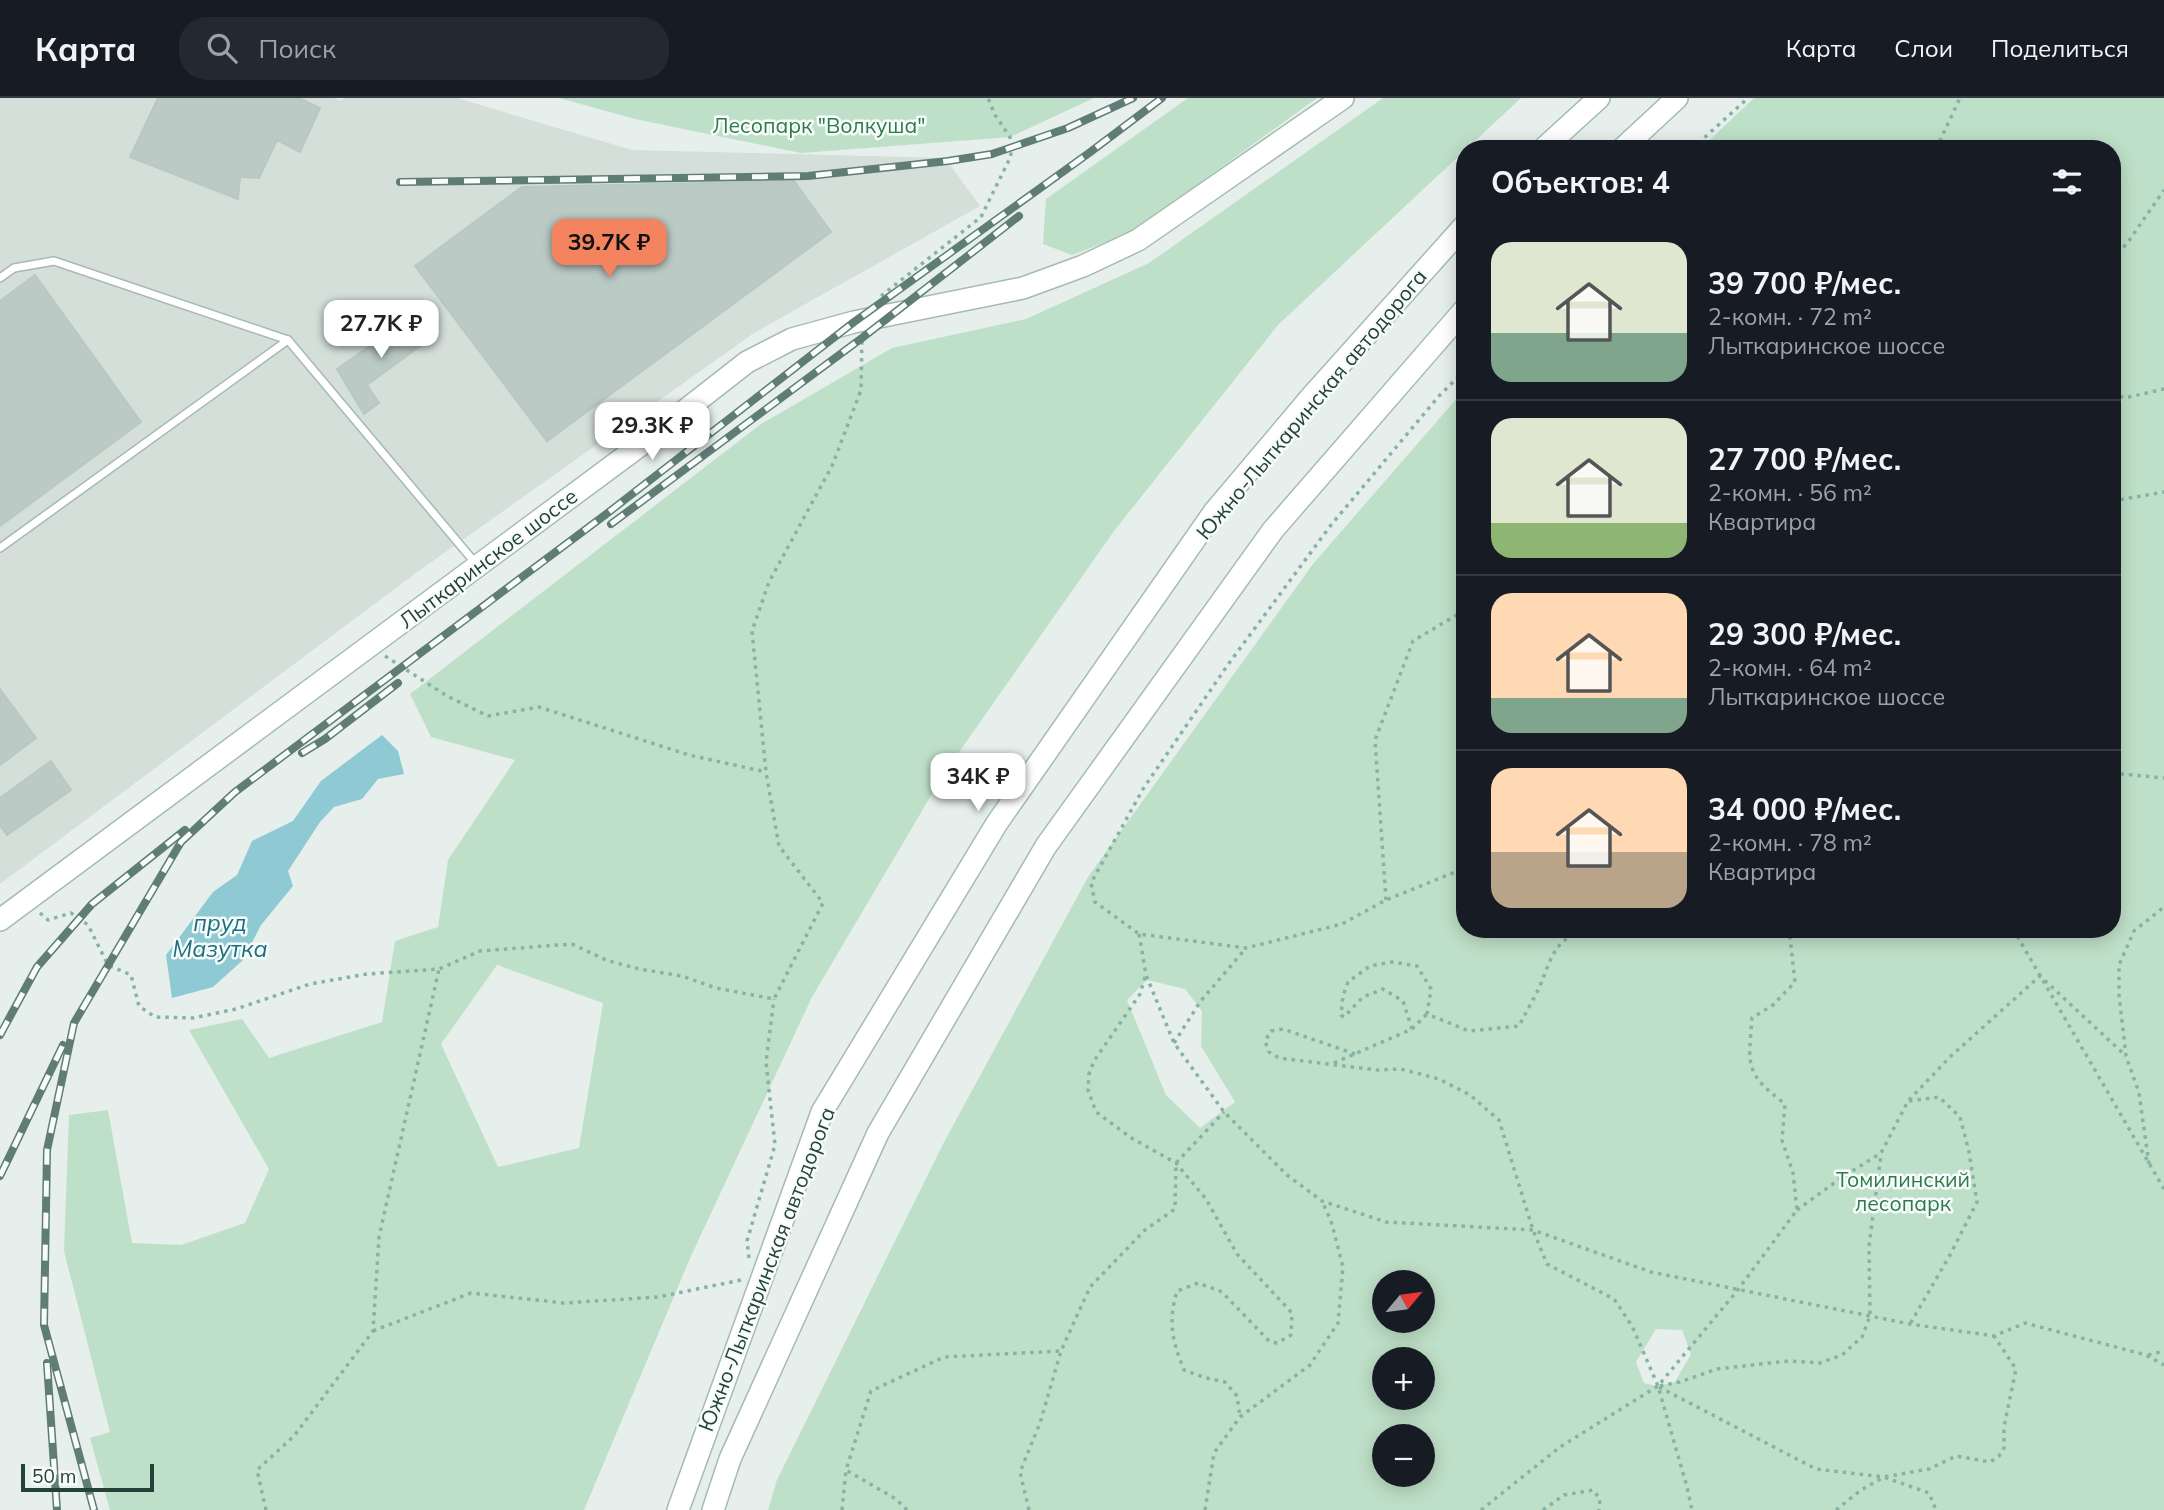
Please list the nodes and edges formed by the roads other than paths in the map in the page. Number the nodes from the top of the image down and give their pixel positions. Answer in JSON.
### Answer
{"nodes":[{"id":1,"x":1343,"y":98,"type":"edge"},
{"id":2,"x":1599,"y":98,"type":"edge"},
{"id":3,"x":1677,"y":98,"type":"edge"},
{"id":4,"x":1554,"y":140,"type":"edge"},
{"id":5,"x":1632,"y":140,"type":"edge"},
{"id":6,"x":1456,"y":235,"type":"edge"},
{"id":7,"x":0,"y":278,"type":"edge"},
{"id":8,"x":1456,"y":319,"type":"edge"},
{"id":9,"x":288,"y":340,"type":"junction"},
{"id":10,"x":0,"y":548,"type":"edge"},
{"id":11,"x":477,"y":566,"type":"junction"},
{"id":12,"x":0,"y":920,"type":"edge"},
{"id":13,"x":678,"y":1510,"type":"edge"},
{"id":14,"x":713,"y":1510,"type":"edge"}],
"edges":[{"from":1,"to":11,"type":"main road","name":"Лыткаринское шоссе"},
{"from":2,"to":4,"type":"main road"},
{"from":3,"to":5,"type":"main road"},
{"from":6,"to":13,"type":"main road","name":"Южно-Лыткаринская автодорога"},
{"from":7,"to":9,"type":"lane"},
{"from":8,"to":14,"type":"main road","name":"Южно-Лыткаринская автодорога"},
{"from":9,"to":10,"type":"lane"},
{"from":9,"to":11,"type":"lane"},
{"from":11,"to":12,"type":"main road","name":"Лыткаринское шоссе"}]}
